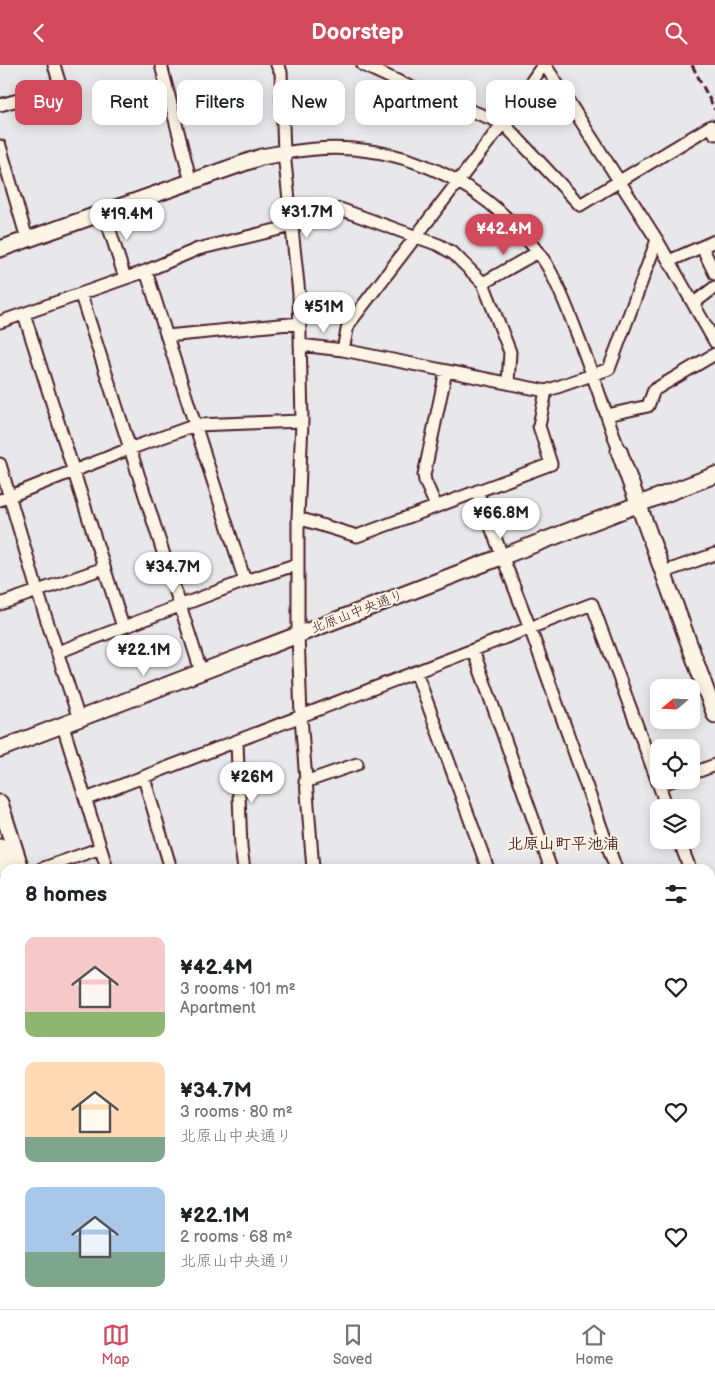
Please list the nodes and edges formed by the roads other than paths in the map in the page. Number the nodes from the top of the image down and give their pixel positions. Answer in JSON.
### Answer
{"nodes":[{"id":1,"x":54,"y":65,"type":"edge"},
{"id":2,"x":161,"y":65,"type":"edge"},
{"id":3,"x":278,"y":65,"type":"edge"},
{"id":4,"x":363,"y":65,"type":"edge"},
{"id":5,"x":544,"y":65,"type":"edge"},
{"id":6,"x":533,"y":80,"type":"edge"},
{"id":7,"x":0,"y":105,"type":"edge"},
{"id":8,"x":486,"y":117,"type":"edge"},
{"id":9,"x":501,"y":125,"type":"edge"},
{"id":10,"x":505,"y":125,"type":"edge"},
{"id":11,"x":715,"y":134,"type":"edge"},
{"id":12,"x":0,"y":147,"type":"edge"},
{"id":13,"x":284,"y":153,"type":"junction"},
{"id":14,"x":458,"y":181,"type":"junction"},
{"id":15,"x":620,"y":181,"type":"junction"},
{"id":16,"x":191,"y":182,"type":"junction"},
{"id":17,"x":104,"y":212,"type":"junction"},
{"id":18,"x":292,"y":226,"type":"junction"},
{"id":19,"x":415,"y":238,"type":"junction"},
{"id":20,"x":27,"y":239,"type":"junction"},
{"id":21,"x":657,"y":240,"type":"junction"},
{"id":22,"x":715,"y":241,"type":"edge"},
{"id":23,"x":702,"y":247,"type":"junction"},
{"id":24,"x":0,"y":249,"type":"edge"},
{"id":25,"x":538,"y":252,"type":"junction"},
{"id":26,"x":668,"y":261,"type":"junction"},
{"id":27,"x":146,"y":271,"type":"junction"},
{"id":28,"x":715,"y":274,"type":"edge"},
{"id":29,"x":125,"y":278,"type":"junction"},
{"id":30,"x":483,"y":283,"type":"junction"},
{"id":31,"x":715,"y":287,"type":"edge"},
{"id":32,"x":80,"y":295,"type":"junction"},
{"id":33,"x":694,"y":303,"type":"junction"},
{"id":34,"x":24,"y":314,"type":"junction"},
{"id":35,"x":0,"y":322,"type":"edge"},
{"id":36,"x":300,"y":323,"type":"junction"},
{"id":37,"x":167,"y":336,"type":"junction"},
{"id":38,"x":715,"y":342,"type":"edge"},
{"id":39,"x":300,"y":345,"type":"junction"},
{"id":40,"x":344,"y":350,"type":"junction"},
{"id":41,"x":715,"y":354,"type":"edge"},
{"id":42,"x":446,"y":371,"type":"junction"},
{"id":43,"x":592,"y":375,"type":"junction"},
{"id":44,"x":508,"y":383,"type":"junction"},
{"id":45,"x":546,"y":391,"type":"junction"},
{"id":46,"x":607,"y":415,"type":"junction"},
{"id":47,"x":302,"y":421,"type":"junction"},
{"id":48,"x":196,"y":425,"type":"junction"},
{"id":49,"x":129,"y":449,"type":"junction"},
{"id":50,"x":619,"y":451,"type":"joint"},
{"id":51,"x":0,"y":464,"type":"edge"},
{"id":52,"x":74,"y":472,"type":"junction"},
{"id":53,"x":715,"y":475,"type":"edge"},
{"id":54,"x":477,"y":491,"type":"junction"},
{"id":55,"x":5,"y":498,"type":"edge"},
{"id":56,"x":638,"y":504,"type":"junction"},
{"id":57,"x":436,"y":506,"type":"junction"},
{"id":58,"x":298,"y":518,"type":"junction"},
{"id":59,"x":715,"y":555,"type":"edge"},
{"id":60,"x":502,"y":556,"type":"junction"},
{"id":61,"x":298,"y":564,"type":"junction"},
{"id":62,"x":104,"y":568,"type":"junction"},
{"id":63,"x":664,"y":573,"type":"junction"},
{"id":64,"x":245,"y":581,"type":"junction"},
{"id":65,"x":37,"y":590,"type":"junction"},
{"id":66,"x":0,"y":603,"type":"edge"},
{"id":67,"x":180,"y":606,"type":"junction"},
{"id":68,"x":123,"y":627,"type":"junction"},
{"id":69,"x":530,"y":628,"type":"junction"},
{"id":70,"x":298,"y":634,"type":"junction"},
{"id":71,"x":474,"y":650,"type":"junction"},
{"id":72,"x":58,"y":652,"type":"junction"},
{"id":73,"x":200,"y":671,"type":"junction"},
{"id":74,"x":416,"y":672,"type":"junction"},
{"id":75,"x":715,"y":715,"type":"edge"},
{"id":76,"x":301,"y":717,"type":"junction"},
{"id":77,"x":79,"y":719,"type":"junction"},
{"id":78,"x":63,"y":726,"type":"junction"},
{"id":79,"x":237,"y":742,"type":"junction"},
{"id":80,"x":0,"y":749,"type":"edge"},
{"id":81,"x":650,"y":761,"type":"edge"},
{"id":82,"x":357,"y":764,"type":"dead end"},
{"id":83,"x":715,"y":765,"type":"edge"},
{"id":84,"x":700,"y":771,"type":"edge"},
{"id":85,"x":144,"y":778,"type":"junction"},
{"id":86,"x":305,"y":782,"type":"junction"},
{"id":87,"x":86,"y":799,"type":"junction"},
{"id":88,"x":0,"y":803,"type":"edge"},
{"id":89,"x":0,"y":847,"type":"edge"},
{"id":90,"x":101,"y":848,"type":"junction"},
{"id":91,"x":682,"y":849,"type":"edge"},
{"id":92,"x":5,"y":864,"type":"edge"},
{"id":93,"x":19,"y":864,"type":"edge"},
{"id":94,"x":55,"y":864,"type":"edge"},
{"id":95,"x":106,"y":864,"type":"edge"},
{"id":96,"x":170,"y":864,"type":"edge"},
{"id":97,"x":243,"y":864,"type":"edge"},
{"id":98,"x":313,"y":864,"type":"edge"},
{"id":99,"x":486,"y":864,"type":"edge"},
{"id":100,"x":549,"y":864,"type":"edge"},
{"id":101,"x":614,"y":864,"type":"edge"},
{"id":102,"x":688,"y":864,"type":"edge"}],
"edges":[{"from":1,"to":7,"type":"street"},
{"from":2,"to":16,"type":"street"},
{"from":3,"to":13,"type":"street"},
{"from":4,"to":8,"type":"street"},
{"from":5,"to":6,"type":"street"},
{"from":5,"to":15,"type":"street"},
{"from":9,"to":14,"type":"street"},
{"from":10,"to":15,"type":"street"},
{"from":11,"to":15,"type":"street"},
{"from":12,"to":20,"type":"street"},
{"from":13,"to":14,"type":"street"},
{"from":13,"to":16,"type":"street"},
{"from":13,"to":18,"type":"street"},
{"from":14,"to":19,"type":"street"},
{"from":14,"to":25,"type":"street"},
{"from":15,"to":21,"type":"street"},
{"from":16,"to":17,"type":"street"},
{"from":17,"to":20,"type":"street"},
{"from":17,"to":29,"type":"street"},
{"from":18,"to":19,"type":"street"},
{"from":18,"to":27,"type":"street"},
{"from":18,"to":36,"type":"street"},
{"from":19,"to":30,"type":"street"},
{"from":19,"to":40,"type":"street"},
{"from":20,"to":24,"type":"street"},
{"from":21,"to":26,"type":"street"},
{"from":21,"to":43,"type":"street"},
{"from":22,"to":23,"type":"street"},
{"from":23,"to":26,"type":"street"},
{"from":23,"to":28,"type":"street"},
{"from":25,"to":30,"type":"street"},
{"from":25,"to":43,"type":"street"},
{"from":26,"to":33,"type":"street"},
{"from":27,"to":29,"type":"street"},
{"from":27,"to":37,"type":"street"},
{"from":29,"to":32,"type":"street"},
{"from":30,"to":44,"type":"street"},
{"from":31,"to":33,"type":"street"},
{"from":32,"to":34,"type":"street"},
{"from":32,"to":49,"type":"street"},
{"from":33,"to":38,"type":"street"},
{"from":34,"to":35,"type":"street"},
{"from":34,"to":52,"type":"street"},
{"from":36,"to":37,"type":"street"},
{"from":36,"to":39,"type":"street"},
{"from":37,"to":48,"type":"street"},
{"from":39,"to":40,"type":"street"},
{"from":39,"to":47,"type":"street"},
{"from":40,"to":42,"type":"street"},
{"from":41,"to":46,"type":"street"},
{"from":42,"to":44,"type":"street"},
{"from":42,"to":57,"type":"street"},
{"from":43,"to":45,"type":"street"},
{"from":43,"to":46,"type":"street"},
{"from":44,"to":45,"type":"street"},
{"from":45,"to":54,"type":"street"},
{"from":46,"to":50,"type":"street"},
{"from":47,"to":48,"type":"street"},
{"from":47,"to":58,"type":"street"},
{"from":48,"to":49,"type":"street"},
{"from":48,"to":64,"type":"street"},
{"from":49,"to":52,"type":"street"},
{"from":49,"to":67,"type":"street"},
{"from":50,"to":56,"type":"street"},
{"from":51,"to":55,"type":"street"},
{"from":52,"to":55,"type":"street"},
{"from":52,"to":62,"type":"street"},
{"from":53,"to":56,"type":"street","name":"北原山中央通り"},
{"from":54,"to":57,"type":"street"},
{"from":54,"to":60,"type":"street"},
{"from":55,"to":65,"type":"street"},
{"from":56,"to":60,"type":"street","name":"北原山中央通り"},
{"from":56,"to":63,"type":"street"},
{"from":57,"to":58,"type":"street"},
{"from":58,"to":61,"type":"street"},
{"from":59,"to":63,"type":"street"},
{"from":60,"to":69,"type":"street"},
{"from":60,"to":70,"type":"street","name":"北原山中央通り"},
{"from":61,"to":64,"type":"street"},
{"from":61,"to":70,"type":"street"},
{"from":62,"to":65,"type":"street"},
{"from":62,"to":68,"type":"street"},
{"from":63,"to":75,"type":"street"},
{"from":64,"to":67,"type":"street"},
{"from":65,"to":66,"type":"street"},
{"from":65,"to":72,"type":"street"},
{"from":67,"to":68,"type":"street"},
{"from":67,"to":73,"type":"street"},
{"from":68,"to":72,"type":"street"},
{"from":69,"to":71,"type":"street"},
{"from":69,"to":81,"type":"street"},
{"from":69,"to":101,"type":"street"},
{"from":70,"to":73,"type":"street","name":"北原山中央通り"},
{"from":70,"to":76,"type":"street"},
{"from":71,"to":74,"type":"street"},
{"from":71,"to":100,"type":"street"},
{"from":72,"to":77,"type":"street"},
{"from":73,"to":77,"type":"street","name":"北原山中央通り"},
{"from":74,"to":76,"type":"street"},
{"from":74,"to":99,"type":"street"},
{"from":76,"to":79,"type":"street"},
{"from":76,"to":86,"type":"street"},
{"from":77,"to":78,"type":"street","name":"北原山中央通り"},
{"from":78,"to":80,"type":"street","name":"北原山中央通り"},
{"from":78,"to":87,"type":"street"},
{"from":79,"to":85,"type":"street"},
{"from":79,"to":97,"type":"street"},
{"from":82,"to":86,"type":"street"},
{"from":83,"to":84,"type":"street"},
{"from":85,"to":87,"type":"street"},
{"from":85,"to":96,"type":"street"},
{"from":86,"to":98,"type":"street"},
{"from":87,"to":90,"type":"street"},
{"from":88,"to":93,"type":"street"},
{"from":89,"to":92,"type":"street"},
{"from":90,"to":94,"type":"street"},
{"from":90,"to":95,"type":"street"},
{"from":91,"to":102,"type":"street"}]}
